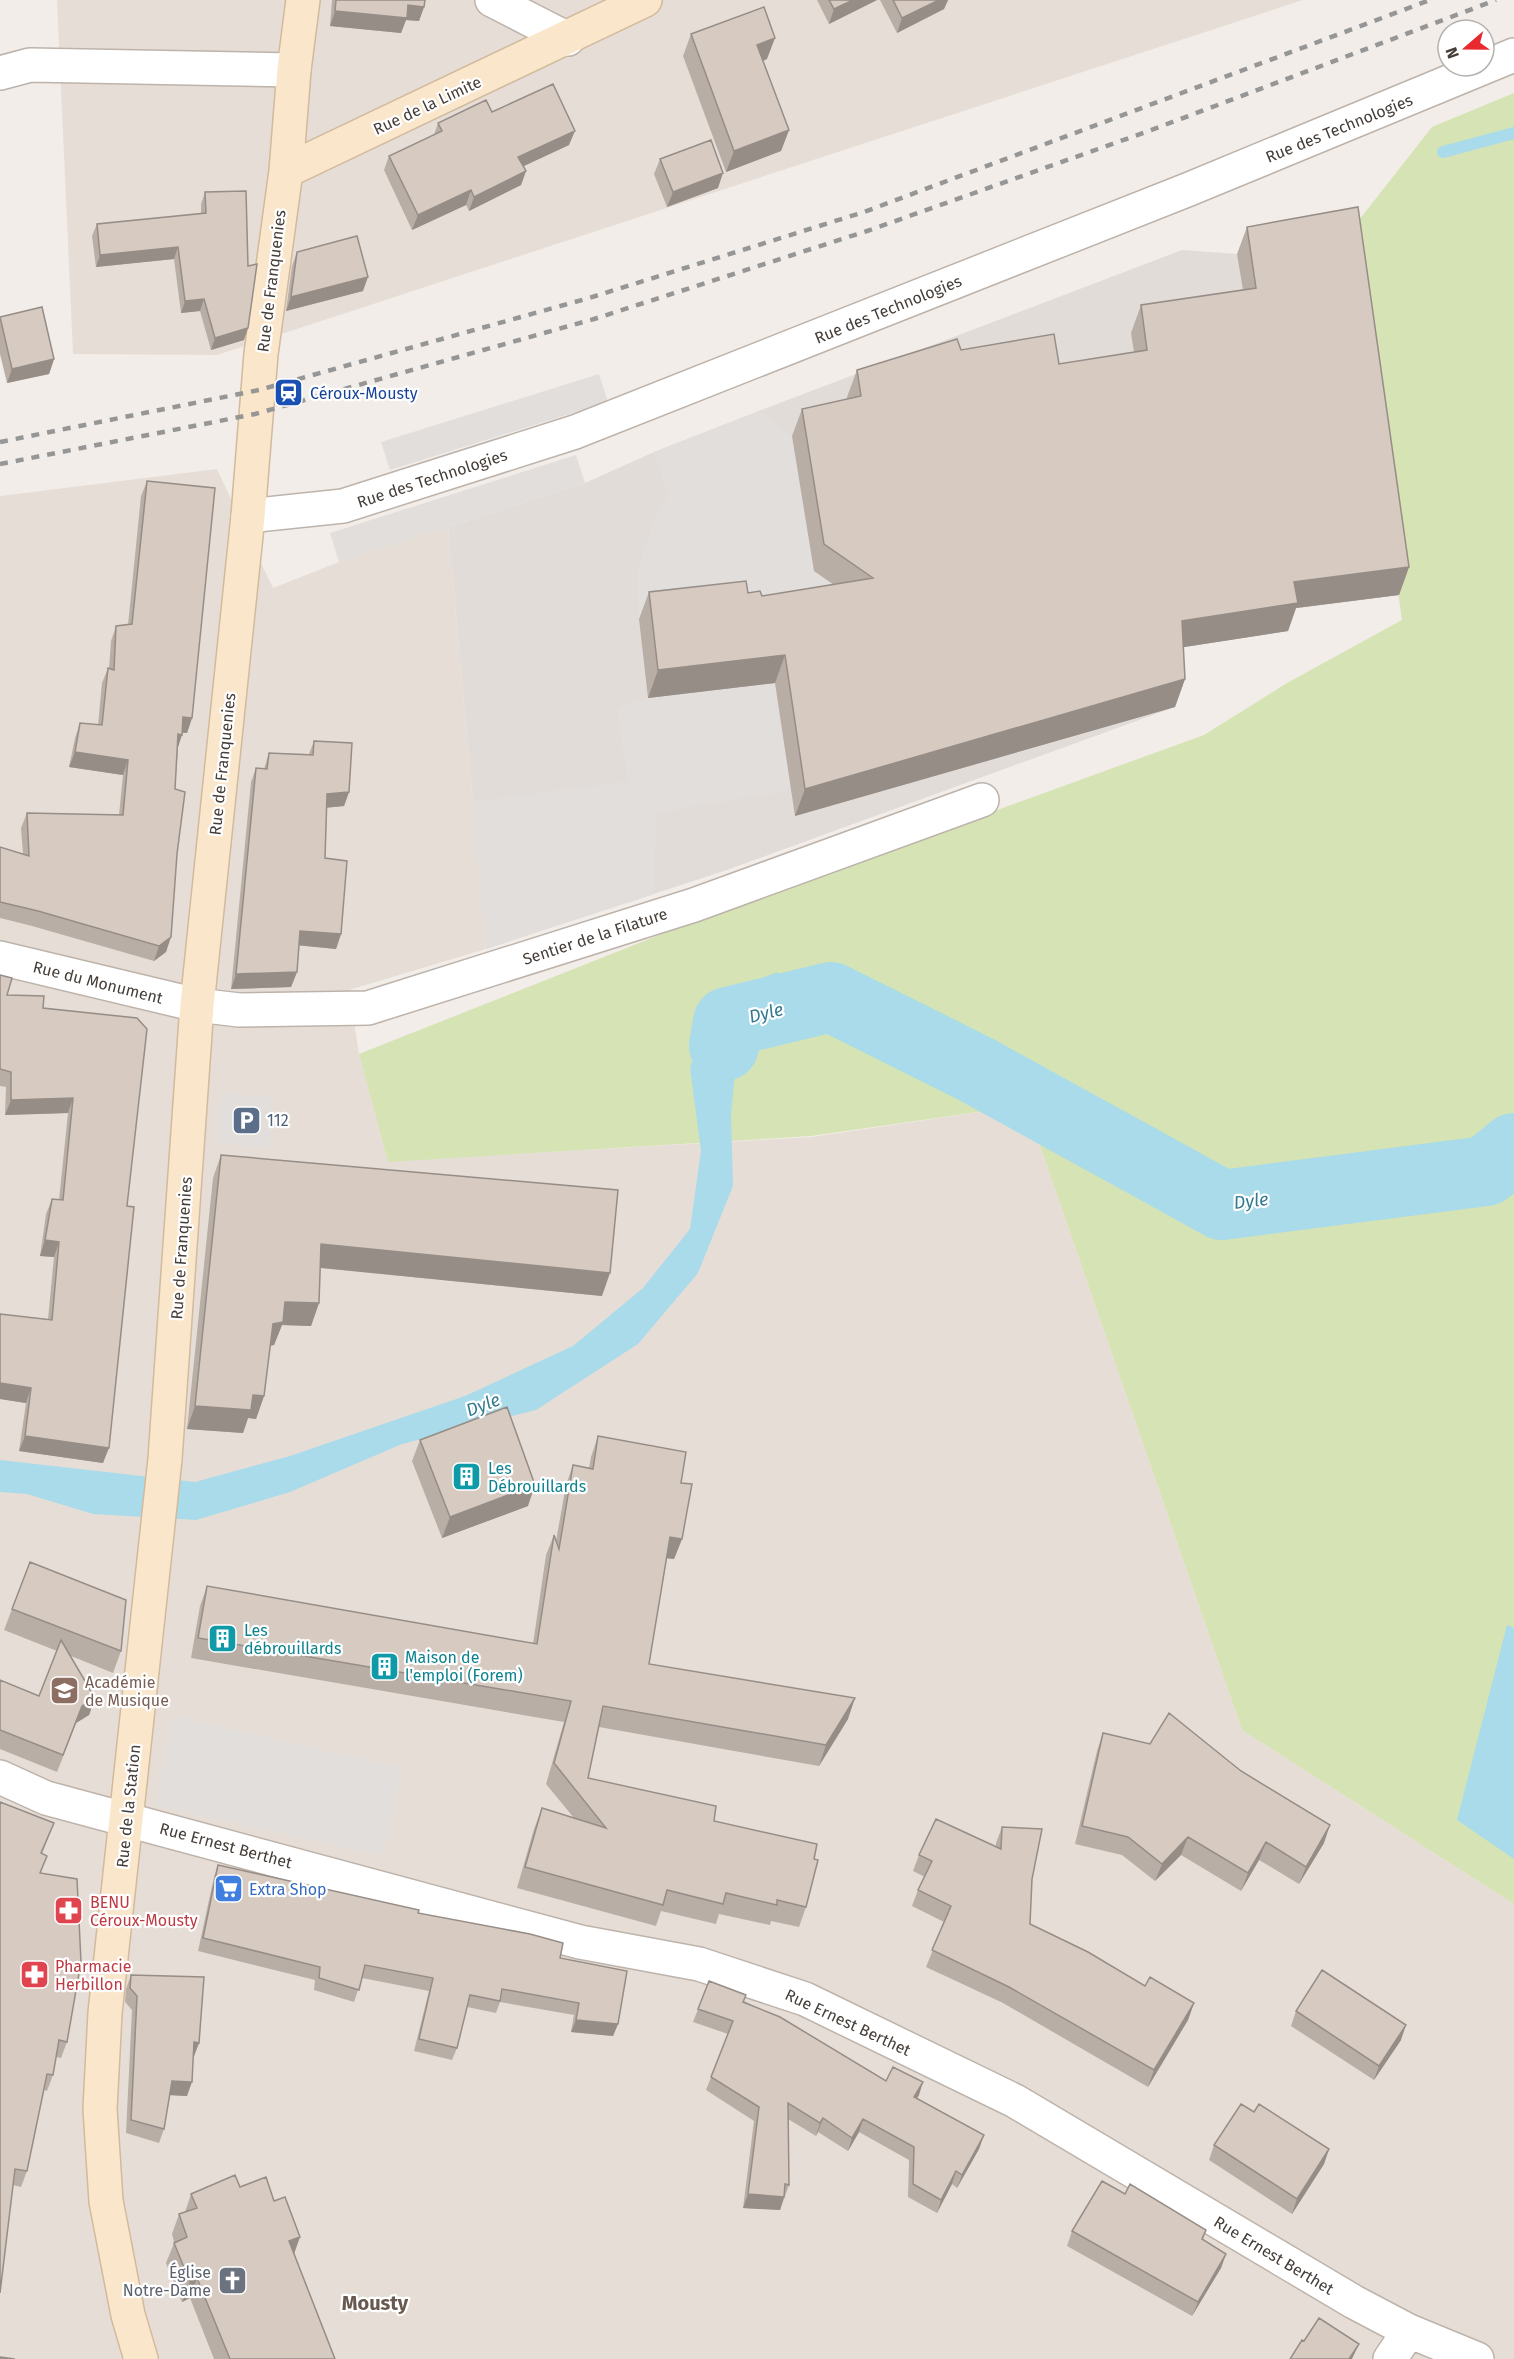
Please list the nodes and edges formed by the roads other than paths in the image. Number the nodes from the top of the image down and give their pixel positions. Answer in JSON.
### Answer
{"nodes":[{"id":1,"x":303,"y":0,"type":"edge"},
{"id":2,"x":492,"y":0,"type":"edge"},
{"id":3,"x":645,"y":0,"type":"edge"},
{"id":4,"x":568,"y":39,"type":"junction"},
{"id":5,"x":1514,"y":56,"type":"edge"},
{"id":6,"x":294,"y":70,"type":"junction"},
{"id":7,"x":0,"y":73,"type":"edge"},
{"id":8,"x":286,"y":171,"type":"junction"},
{"id":9,"x":248,"y":516,"type":"junction"},
{"id":10,"x":982,"y":800,"type":"dead end"},
{"id":11,"x":0,"y":958,"type":"edge"},
{"id":12,"x":197,"y":1005,"type":"junction"},
{"id":13,"x":158,"y":1538,"type":"joint"},
{"id":14,"x":0,"y":1777,"type":"edge"},
{"id":15,"x":127,"y":1819,"type":"junction"},
{"id":16,"x":1409,"y":2331,"type":"junction"},
{"id":17,"x":141,"y":2359,"type":"edge"},
{"id":18,"x":1390,"y":2359,"type":"edge"},
{"id":19,"x":1477,"y":2359,"type":"edge"}],
"edges":[{"from":1,"to":6,"type":"street","name":"Rue de Franquenies"},
{"from":2,"to":4,"type":"street"},
{"from":3,"to":4,"type":"street","name":"Rue de la Limite"},
{"from":4,"to":8,"type":"street","name":"Rue de la Limite"},
{"from":5,"to":9,"type":"street","name":"Rue des Technologies"},
{"from":6,"to":7,"type":"street"},
{"from":6,"to":8,"type":"street","name":"Rue de Franquenies"},
{"from":8,"to":9,"type":"street","name":"Rue de Franquenies"},
{"from":9,"to":12,"type":"street","name":"Rue de Franquenies"},
{"from":10,"to":12,"type":"street","name":"Sentier de la Filature"},
{"from":11,"to":12,"type":"street","name":"Rue du Monument"},
{"from":12,"to":13,"type":"street","name":"Rue de Franquenies"},
{"from":13,"to":15,"type":"street","name":"Rue de la Station"},
{"from":14,"to":15,"type":"street","name":"Rue Ernest Berthet"},
{"from":15,"to":16,"type":"street","name":"Rue Ernest Berthet"},
{"from":15,"to":17,"type":"street","name":"Rue de la Station"},
{"from":16,"to":18,"type":"street"},
{"from":16,"to":19,"type":"street","name":"Rue Ernest Berthet"}]}
